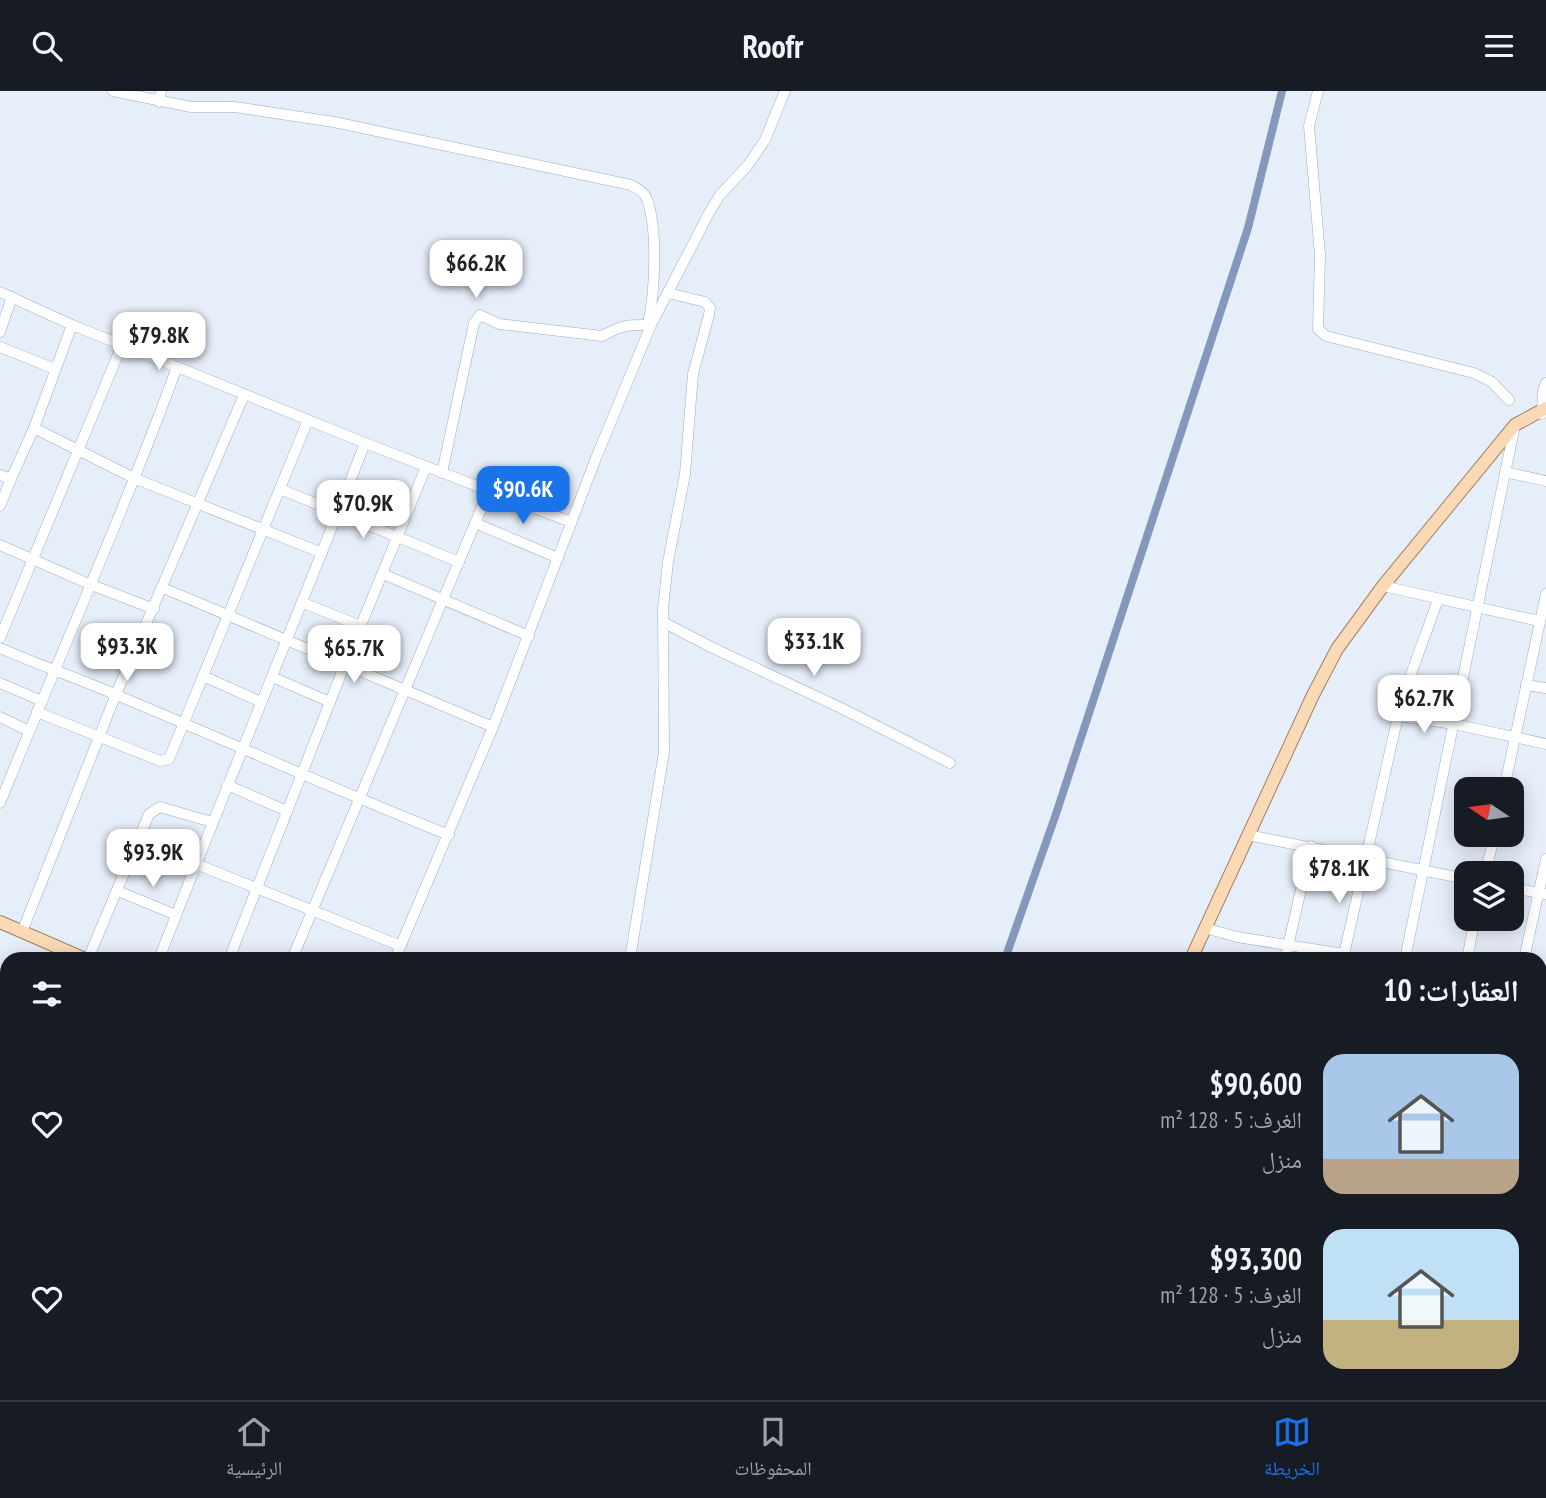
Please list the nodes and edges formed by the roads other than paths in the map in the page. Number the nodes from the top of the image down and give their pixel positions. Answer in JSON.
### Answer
{"nodes":[{"id":1,"x":113,"y":91,"type":"edge"},
{"id":2,"x":785,"y":91,"type":"edge"},
{"id":3,"x":1318,"y":91,"type":"edge"},
{"id":4,"x":160,"y":96,"type":"edge"},
{"id":5,"x":0,"y":292,"type":"edge"},
{"id":6,"x":668,"y":293,"type":"junction"},
{"id":7,"x":12,"y":297,"type":"junction"},
{"id":8,"x":72,"y":325,"type":"junction"},
{"id":9,"x":649,"y":325,"type":"junction"},
{"id":10,"x":0,"y":332,"type":"edge"},
{"id":11,"x":122,"y":345,"type":"junction"},
{"id":12,"x":0,"y":347,"type":"edge"},
{"id":13,"x":177,"y":367,"type":"junction"},
{"id":14,"x":55,"y":369,"type":"junction"},
{"id":15,"x":1546,"y":383,"type":"edge"},
{"id":16,"x":244,"y":395,"type":"junction"},
{"id":17,"x":1508,"y":400,"type":"dead end"},
{"id":18,"x":1541,"y":412,"type":"edge"},
{"id":19,"x":308,"y":420,"type":"junction"},
{"id":20,"x":1515,"y":425,"type":"junction"},
{"id":21,"x":34,"y":428,"type":"junction"},
{"id":22,"x":365,"y":443,"type":"junction"},
{"id":23,"x":79,"y":452,"type":"junction"},
{"id":24,"x":426,"y":467,"type":"junction"},
{"id":25,"x":1505,"y":471,"type":"junction"},
{"id":26,"x":442,"y":473,"type":"junction"},
{"id":27,"x":0,"y":475,"type":"edge"},
{"id":28,"x":11,"y":479,"type":"junction"},
{"id":29,"x":136,"y":479,"type":"junction"},
{"id":30,"x":1546,"y":481,"type":"edge"},
{"id":31,"x":280,"y":489,"type":"junction"},
{"id":32,"x":489,"y":490,"type":"junction"},
{"id":33,"x":199,"y":504,"type":"junction"},
{"id":34,"x":0,"y":506,"type":"edge"},
{"id":35,"x":338,"y":513,"type":"junction"},
{"id":36,"x":571,"y":521,"type":"junction"},
{"id":37,"x":475,"y":523,"type":"junction"},
{"id":38,"x":262,"y":528,"type":"junction"},
{"id":39,"x":398,"y":538,"type":"junction"},
{"id":40,"x":0,"y":545,"type":"edge"},
{"id":41,"x":322,"y":553,"type":"junction"},
{"id":42,"x":558,"y":558,"type":"junction"},
{"id":43,"x":34,"y":559,"type":"junction"},
{"id":44,"x":459,"y":562,"type":"junction"},
{"id":45,"x":383,"y":574,"type":"junction"},
{"id":46,"x":89,"y":584,"type":"junction"},
{"id":47,"x":1383,"y":586,"type":"junction"},
{"id":48,"x":163,"y":588,"type":"junction"},
{"id":49,"x":1546,"y":594,"type":"edge"},
{"id":50,"x":1438,"y":599,"type":"junction"},
{"id":51,"x":444,"y":600,"type":"junction"},
{"id":52,"x":303,"y":603,"type":"junction"},
{"id":53,"x":1478,"y":608,"type":"junction"},
{"id":54,"x":154,"y":609,"type":"junction"},
{"id":55,"x":228,"y":616,"type":"junction"},
{"id":56,"x":1539,"y":621,"type":"junction"},
{"id":57,"x":663,"y":622,"type":"junction"},
{"id":58,"x":361,"y":626,"type":"junction"},
{"id":59,"x":529,"y":636,"type":"junction"},
{"id":60,"x":0,"y":638,"type":"edge"},
{"id":61,"x":287,"y":642,"type":"junction"},
{"id":62,"x":0,"y":648,"type":"edge"},
{"id":63,"x":345,"y":664,"type":"junction"},
{"id":64,"x":54,"y":672,"type":"junction"},
{"id":65,"x":202,"y":677,"type":"junction"},
{"id":66,"x":272,"y":677,"type":"junction"},
{"id":67,"x":0,"y":683,"type":"edge"},
{"id":68,"x":1526,"y":685,"type":"junction"},
{"id":69,"x":1546,"y":688,"type":"edge"},
{"id":70,"x":405,"y":690,"type":"junction"},
{"id":71,"x":116,"y":694,"type":"junction"},
{"id":72,"x":42,"y":701,"type":"junction"},
{"id":73,"x":261,"y":702,"type":"junction"},
{"id":74,"x":330,"y":702,"type":"junction"},
{"id":75,"x":37,"y":712,"type":"junction"},
{"id":76,"x":1398,"y":716,"type":"junction"},
{"id":77,"x":0,"y":717,"type":"edge"},
{"id":78,"x":183,"y":724,"type":"junction"},
{"id":79,"x":1454,"y":724,"type":"junction"},
{"id":80,"x":493,"y":727,"type":"junction"},
{"id":81,"x":29,"y":731,"type":"junction"},
{"id":82,"x":99,"y":737,"type":"junction"},
{"id":83,"x":1515,"y":738,"type":"junction"},
{"id":84,"x":1546,"y":744,"type":"edge"},
{"id":85,"x":241,"y":749,"type":"junction"},
{"id":86,"x":950,"y":763,"type":"dead end"},
{"id":87,"x":302,"y":775,"type":"junction"},
{"id":88,"x":1507,"y":777,"type":"edge"},
{"id":89,"x":226,"y":785,"type":"junction"},
{"id":90,"x":360,"y":800,"type":"junction"},
{"id":91,"x":0,"y":803,"type":"edge"},
{"id":92,"x":287,"y":811,"type":"junction"},
{"id":93,"x":212,"y":823,"type":"junction"},
{"id":94,"x":449,"y":835,"type":"junction"},
{"id":95,"x":1248,"y":835,"type":"junction"},
{"id":96,"x":1311,"y":846,"type":"junction"},
{"id":97,"x":1365,"y":858,"type":"junction"},
{"id":98,"x":1546,"y":859,"type":"edge"},
{"id":99,"x":196,"y":864,"type":"junction"},
{"id":100,"x":1424,"y":869,"type":"junction"},
{"id":101,"x":1454,"y":876,"type":"edge"},
{"id":102,"x":258,"y":887,"type":"junction"},
{"id":103,"x":1524,"y":890,"type":"edge"},
{"id":104,"x":118,"y":891,"type":"junction"},
{"id":105,"x":1542,"y":893,"type":"edge"},
{"id":106,"x":313,"y":910,"type":"junction"},
{"id":107,"x":176,"y":915,"type":"junction"},
{"id":108,"x":0,"y":923,"type":"edge"},
{"id":109,"x":1205,"y":928,"type":"junction"},
{"id":110,"x":1472,"y":931,"type":"edge"},
{"id":111,"x":22,"y":932,"type":"junction"},
{"id":112,"x":401,"y":946,"type":"junction"},
{"id":113,"x":1288,"y":946,"type":"junction"},
{"id":114,"x":59,"y":952,"type":"edge"},
{"id":115,"x":90,"y":952,"type":"edge"},
{"id":116,"x":162,"y":952,"type":"edge"},
{"id":117,"x":232,"y":952,"type":"edge"},
{"id":118,"x":295,"y":952,"type":"edge"},
{"id":119,"x":399,"y":952,"type":"edge"},
{"id":120,"x":631,"y":952,"type":"edge"},
{"id":121,"x":1194,"y":952,"type":"edge"},
{"id":122,"x":1286,"y":952,"type":"edge"},
{"id":123,"x":1322,"y":952,"type":"edge"},
{"id":124,"x":1345,"y":952,"type":"edge"},
{"id":125,"x":1406,"y":952,"type":"edge"},
{"id":126,"x":1468,"y":952,"type":"edge"},
{"id":127,"x":1526,"y":952,"type":"edge"}],
"edges":[{"from":1,"to":4,"type":"street"},
{"from":2,"to":6,"type":"street"},
{"from":3,"to":17,"type":"street"},
{"from":4,"to":9,"type":"street"},
{"from":5,"to":7,"type":"street"},
{"from":6,"to":9,"type":"street"},
{"from":6,"to":57,"type":"street"},
{"from":7,"to":8,"type":"street"},
{"from":7,"to":10,"type":"street"},
{"from":8,"to":11,"type":"street"},
{"from":8,"to":14,"type":"street"},
{"from":9,"to":26,"type":"street"},
{"from":9,"to":36,"type":"street"},
{"from":11,"to":13,"type":"street"},
{"from":11,"to":23,"type":"street"},
{"from":12,"to":14,"type":"street"},
{"from":13,"to":16,"type":"street"},
{"from":13,"to":29,"type":"street"},
{"from":14,"to":21,"type":"street"},
{"from":15,"to":18,"type":"street"},
{"from":16,"to":19,"type":"street"},
{"from":16,"to":33,"type":"street"},
{"from":18,"to":20,"type":"main road"},
{"from":19,"to":22,"type":"street"},
{"from":19,"to":31,"type":"street"},
{"from":20,"to":25,"type":"street"},
{"from":20,"to":47,"type":"main road"},
{"from":21,"to":23,"type":"street"},
{"from":21,"to":28,"type":"street"},
{"from":22,"to":24,"type":"street"},
{"from":22,"to":35,"type":"street"},
{"from":23,"to":29,"type":"street"},
{"from":23,"to":43,"type":"street"},
{"from":24,"to":26,"type":"street"},
{"from":24,"to":39,"type":"street"},
{"from":25,"to":30,"type":"street"},
{"from":25,"to":53,"type":"street"},
{"from":26,"to":32,"type":"street"},
{"from":27,"to":28,"type":"street"},
{"from":28,"to":34,"type":"street"},
{"from":29,"to":33,"type":"street"},
{"from":29,"to":46,"type":"street"},
{"from":31,"to":35,"type":"street"},
{"from":31,"to":38,"type":"street"},
{"from":32,"to":36,"type":"street"},
{"from":32,"to":37,"type":"street"},
{"from":33,"to":38,"type":"street"},
{"from":33,"to":48,"type":"street"},
{"from":35,"to":39,"type":"street"},
{"from":35,"to":41,"type":"street"},
{"from":36,"to":42,"type":"street"},
{"from":37,"to":42,"type":"street"},
{"from":37,"to":44,"type":"street"},
{"from":38,"to":41,"type":"street"},
{"from":38,"to":55,"type":"street"},
{"from":39,"to":44,"type":"street"},
{"from":39,"to":45,"type":"street"},
{"from":40,"to":43,"type":"street"},
{"from":41,"to":52,"type":"street"},
{"from":42,"to":59,"type":"street"},
{"from":43,"to":46,"type":"street"},
{"from":43,"to":60,"type":"street"},
{"from":44,"to":51,"type":"street"},
{"from":45,"to":51,"type":"street"},
{"from":45,"to":58,"type":"street"},
{"from":46,"to":54,"type":"street"},
{"from":46,"to":64,"type":"street"},
{"from":47,"to":50,"type":"street"},
{"from":47,"to":95,"type":"main road"},
{"from":48,"to":54,"type":"street"},
{"from":48,"to":55,"type":"street"},
{"from":49,"to":56,"type":"street"},
{"from":50,"to":53,"type":"street"},
{"from":50,"to":76,"type":"street"},
{"from":51,"to":59,"type":"street"},
{"from":51,"to":70,"type":"street"},
{"from":52,"to":58,"type":"street"},
{"from":52,"to":61,"type":"street"},
{"from":53,"to":56,"type":"street"},
{"from":53,"to":79,"type":"street"},
{"from":54,"to":71,"type":"street"},
{"from":55,"to":61,"type":"street"},
{"from":55,"to":65,"type":"street"},
{"from":56,"to":68,"type":"street"},
{"from":57,"to":86,"type":"street"},
{"from":57,"to":120,"type":"street"},
{"from":58,"to":63,"type":"street"},
{"from":59,"to":80,"type":"street"},
{"from":61,"to":63,"type":"street"},
{"from":61,"to":66,"type":"street"},
{"from":62,"to":64,"type":"street"},
{"from":63,"to":70,"type":"street"},
{"from":63,"to":74,"type":"street"},
{"from":64,"to":71,"type":"street"},
{"from":64,"to":72,"type":"street"},
{"from":65,"to":73,"type":"street"},
{"from":65,"to":78,"type":"street"},
{"from":66,"to":73,"type":"street"},
{"from":66,"to":74,"type":"street"},
{"from":67,"to":72,"type":"street"},
{"from":68,"to":69,"type":"street"},
{"from":68,"to":83,"type":"street"},
{"from":70,"to":80,"type":"street"},
{"from":70,"to":90,"type":"street"},
{"from":71,"to":78,"type":"street"},
{"from":71,"to":82,"type":"street"},
{"from":72,"to":75,"type":"street"},
{"from":73,"to":85,"type":"street"},
{"from":74,"to":87,"type":"street"},
{"from":75,"to":81,"type":"street"},
{"from":75,"to":82,"type":"street"},
{"from":76,"to":79,"type":"street"},
{"from":76,"to":97,"type":"street"},
{"from":77,"to":81,"type":"street"},
{"from":78,"to":82,"type":"street"},
{"from":78,"to":85,"type":"street"},
{"from":79,"to":83,"type":"street"},
{"from":79,"to":100,"type":"street"},
{"from":80,"to":94,"type":"street"},
{"from":81,"to":91,"type":"street"},
{"from":82,"to":111,"type":"street"},
{"from":83,"to":84,"type":"street"},
{"from":83,"to":88,"type":"street"},
{"from":85,"to":87,"type":"street"},
{"from":85,"to":89,"type":"street"},
{"from":87,"to":90,"type":"street"},
{"from":87,"to":92,"type":"street"},
{"from":89,"to":92,"type":"street"},
{"from":89,"to":93,"type":"street"},
{"from":90,"to":94,"type":"street"},
{"from":90,"to":106,"type":"street"},
{"from":92,"to":102,"type":"street"},
{"from":93,"to":99,"type":"street"},
{"from":93,"to":104,"type":"street"},
{"from":94,"to":112,"type":"street"},
{"from":95,"to":96,"type":"street"},
{"from":95,"to":109,"type":"main road"},
{"from":96,"to":97,"type":"street"},
{"from":96,"to":113,"type":"street"},
{"from":97,"to":100,"type":"street"},
{"from":97,"to":124,"type":"street"},
{"from":98,"to":105,"type":"street"},
{"from":99,"to":102,"type":"street"},
{"from":99,"to":107,"type":"street"},
{"from":100,"to":101,"type":"street"},
{"from":100,"to":125,"type":"street"},
{"from":102,"to":106,"type":"street"},
{"from":102,"to":117,"type":"street"},
{"from":103,"to":105,"type":"street"},
{"from":104,"to":107,"type":"street"},
{"from":104,"to":115,"type":"street"},
{"from":105,"to":127,"type":"street"},
{"from":106,"to":112,"type":"street"},
{"from":106,"to":118,"type":"street"},
{"from":107,"to":116,"type":"street"},
{"from":108,"to":111,"type":"main road"},
{"from":109,"to":113,"type":"street"},
{"from":109,"to":121,"type":"main road"},
{"from":110,"to":126,"type":"street"},
{"from":111,"to":114,"type":"main road"},
{"from":112,"to":119,"type":"street"},
{"from":113,"to":122,"type":"street"},
{"from":113,"to":123,"type":"street"}]}
